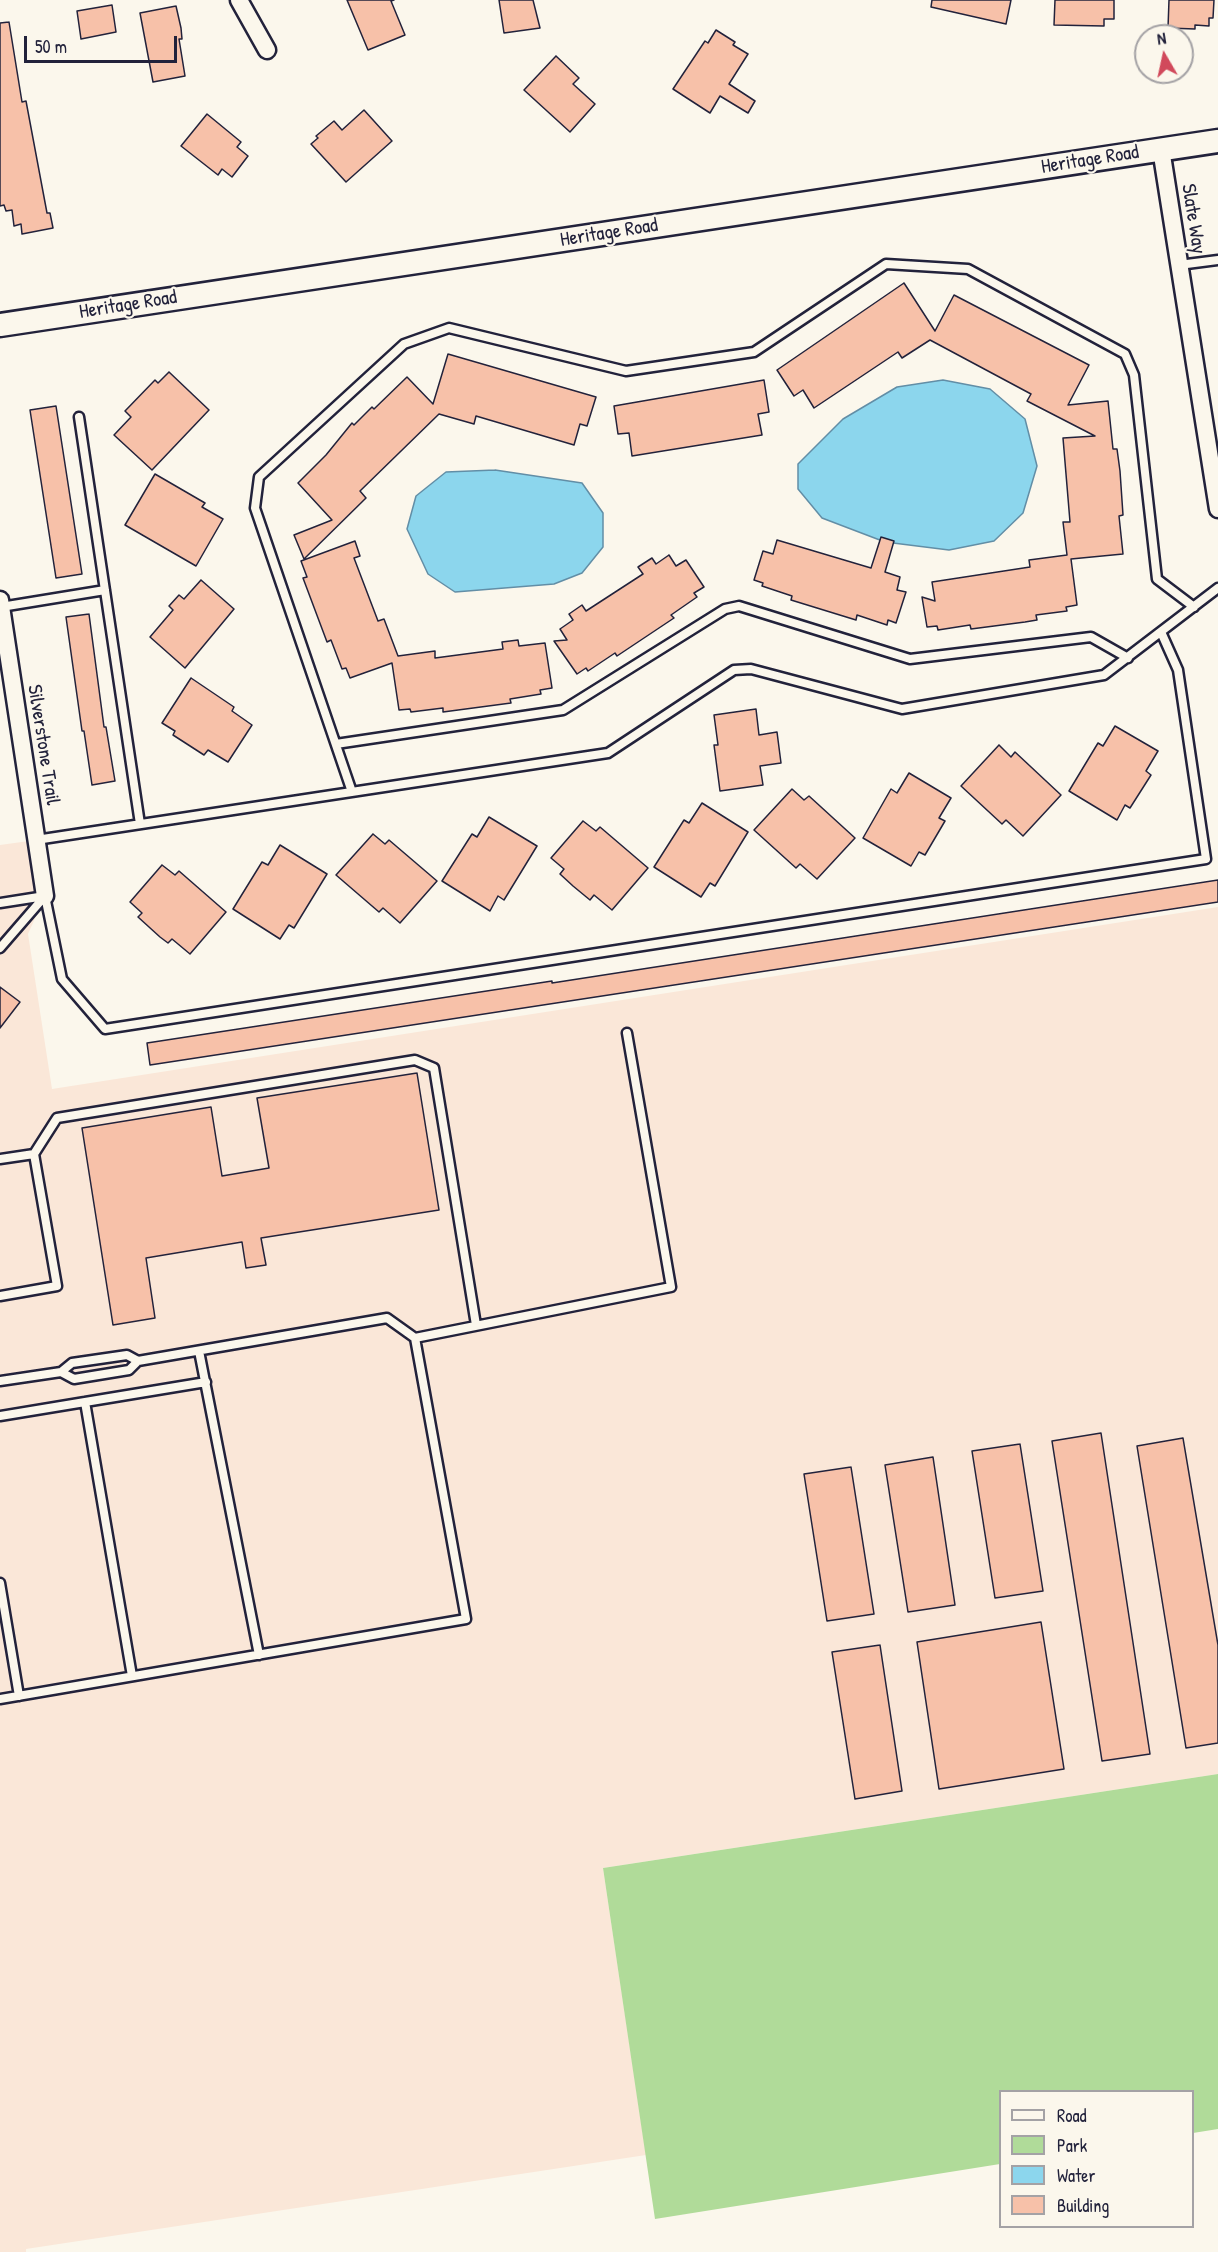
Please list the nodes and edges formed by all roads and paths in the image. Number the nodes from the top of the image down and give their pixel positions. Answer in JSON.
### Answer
{"nodes":[{"id":1,"x":239,"y":0,"type":"edge"},
{"id":2,"x":267,"y":50,"type":"dead end"},
{"id":3,"x":1218,"y":141,"type":"edge"},
{"id":4,"x":1161,"y":150,"type":"junction"},
{"id":5,"x":1218,"y":260,"type":"edge"},
{"id":6,"x":1179,"y":265,"type":"junction"},
{"id":7,"x":0,"y":325,"type":"edge"},
{"id":8,"x":79,"y":417,"type":"dead end"},
{"id":9,"x":1218,"y":509,"type":"edge"},
{"id":10,"x":1218,"y":588,"type":"edge"},
{"id":11,"x":105,"y":590,"type":"junction"},
{"id":12,"x":1,"y":603,"type":"edge"},
{"id":13,"x":1194,"y":607,"type":"junction"},
{"id":14,"x":1161,"y":632,"type":"junction"},
{"id":15,"x":1128,"y":658,"type":"junction"},
{"id":16,"x":5,"y":662,"type":"edge"},
{"id":17,"x":336,"y":744,"type":"junction"},
{"id":18,"x":352,"y":792,"type":"junction"},
{"id":19,"x":140,"y":824,"type":"junction"},
{"id":20,"x":36,"y":840,"type":"junction"},
{"id":21,"x":45,"y":896,"type":"junction"},
{"id":22,"x":0,"y":903,"type":"edge"},
{"id":23,"x":0,"y":948,"type":"edge"},
{"id":24,"x":627,"y":1033,"type":"dead end"},
{"id":25,"x":34,"y":1154,"type":"junction"},
{"id":26,"x":0,"y":1160,"type":"edge"},
{"id":27,"x":0,"y":1296,"type":"edge"},
{"id":28,"x":476,"y":1325,"type":"junction"},
{"id":29,"x":415,"y":1338,"type":"junction"},
{"id":30,"x":199,"y":1351,"type":"junction"},
{"id":31,"x":138,"y":1361,"type":"junction"},
{"id":32,"x":61,"y":1372,"type":"junction"},
{"id":33,"x":0,"y":1381,"type":"edge"},
{"id":34,"x":206,"y":1382,"type":"junction"},
{"id":35,"x":85,"y":1402,"type":"junction"},
{"id":36,"x":0,"y":1416,"type":"edge"},
{"id":37,"x":0,"y":1583,"type":"edge"},
{"id":38,"x":259,"y":1655,"type":"junction"},
{"id":39,"x":132,"y":1676,"type":"junction"},
{"id":40,"x":19,"y":1696,"type":"junction"},
{"id":41,"x":0,"y":1699,"type":"edge"}],
"edges":[{"from":1,"to":2,"type":"street"},
{"from":3,"to":4,"type":"main road","name":"Heritage Road"},
{"from":4,"to":6,"type":"street","name":"Slate Way"},
{"from":4,"to":7,"type":"main road","name":"Heritage Road"},
{"from":5,"to":6,"type":"lane"},
{"from":6,"to":9,"type":"street","name":"Slate Way"},
{"from":8,"to":11,"type":"lane"},
{"from":10,"to":13,"type":"lane"},
{"from":11,"to":12,"type":"lane"},
{"from":11,"to":19,"type":"lane"},
{"from":12,"to":16,"type":"street","name":"Silverstone Trail"},
{"from":13,"to":14,"type":"lane"},
{"from":13,"to":17,"type":"lane"},
{"from":14,"to":15,"type":"lane"},
{"from":14,"to":21,"type":"lane"},
{"from":15,"to":17,"type":"lane"},
{"from":15,"to":18,"type":"lane"},
{"from":16,"to":20,"type":"street","name":"Silverstone Trail"},
{"from":17,"to":18,"type":"lane"},
{"from":18,"to":19,"type":"lane"},
{"from":19,"to":20,"type":"lane"},
{"from":20,"to":21,"type":"street","name":"Silverstone Trail"},
{"from":21,"to":22,"type":"lane"},
{"from":21,"to":23,"type":"lane"},
{"from":24,"to":28,"type":"lane"},
{"from":25,"to":26,"type":"lane"},
{"from":25,"to":27,"type":"lane"},
{"from":25,"to":28,"type":"lane"},
{"from":28,"to":29,"type":"lane"},
{"from":29,"to":30,"type":"lane"},
{"from":29,"to":38,"type":"lane"},
{"from":30,"to":31,"type":"lane"},
{"from":30,"to":34,"type":"lane"},
{"from":31,"to":32,"type":"lane"},
{"from":31,"to":32,"type":"lane"},
{"from":32,"to":33,"type":"lane"},
{"from":34,"to":35,"type":"lane"},
{"from":34,"to":38,"type":"lane"},
{"from":35,"to":36,"type":"lane"},
{"from":35,"to":39,"type":"lane"},
{"from":37,"to":40,"type":"lane"},
{"from":38,"to":39,"type":"lane"},
{"from":39,"to":40,"type":"lane"},
{"from":40,"to":41,"type":"lane"}]}
